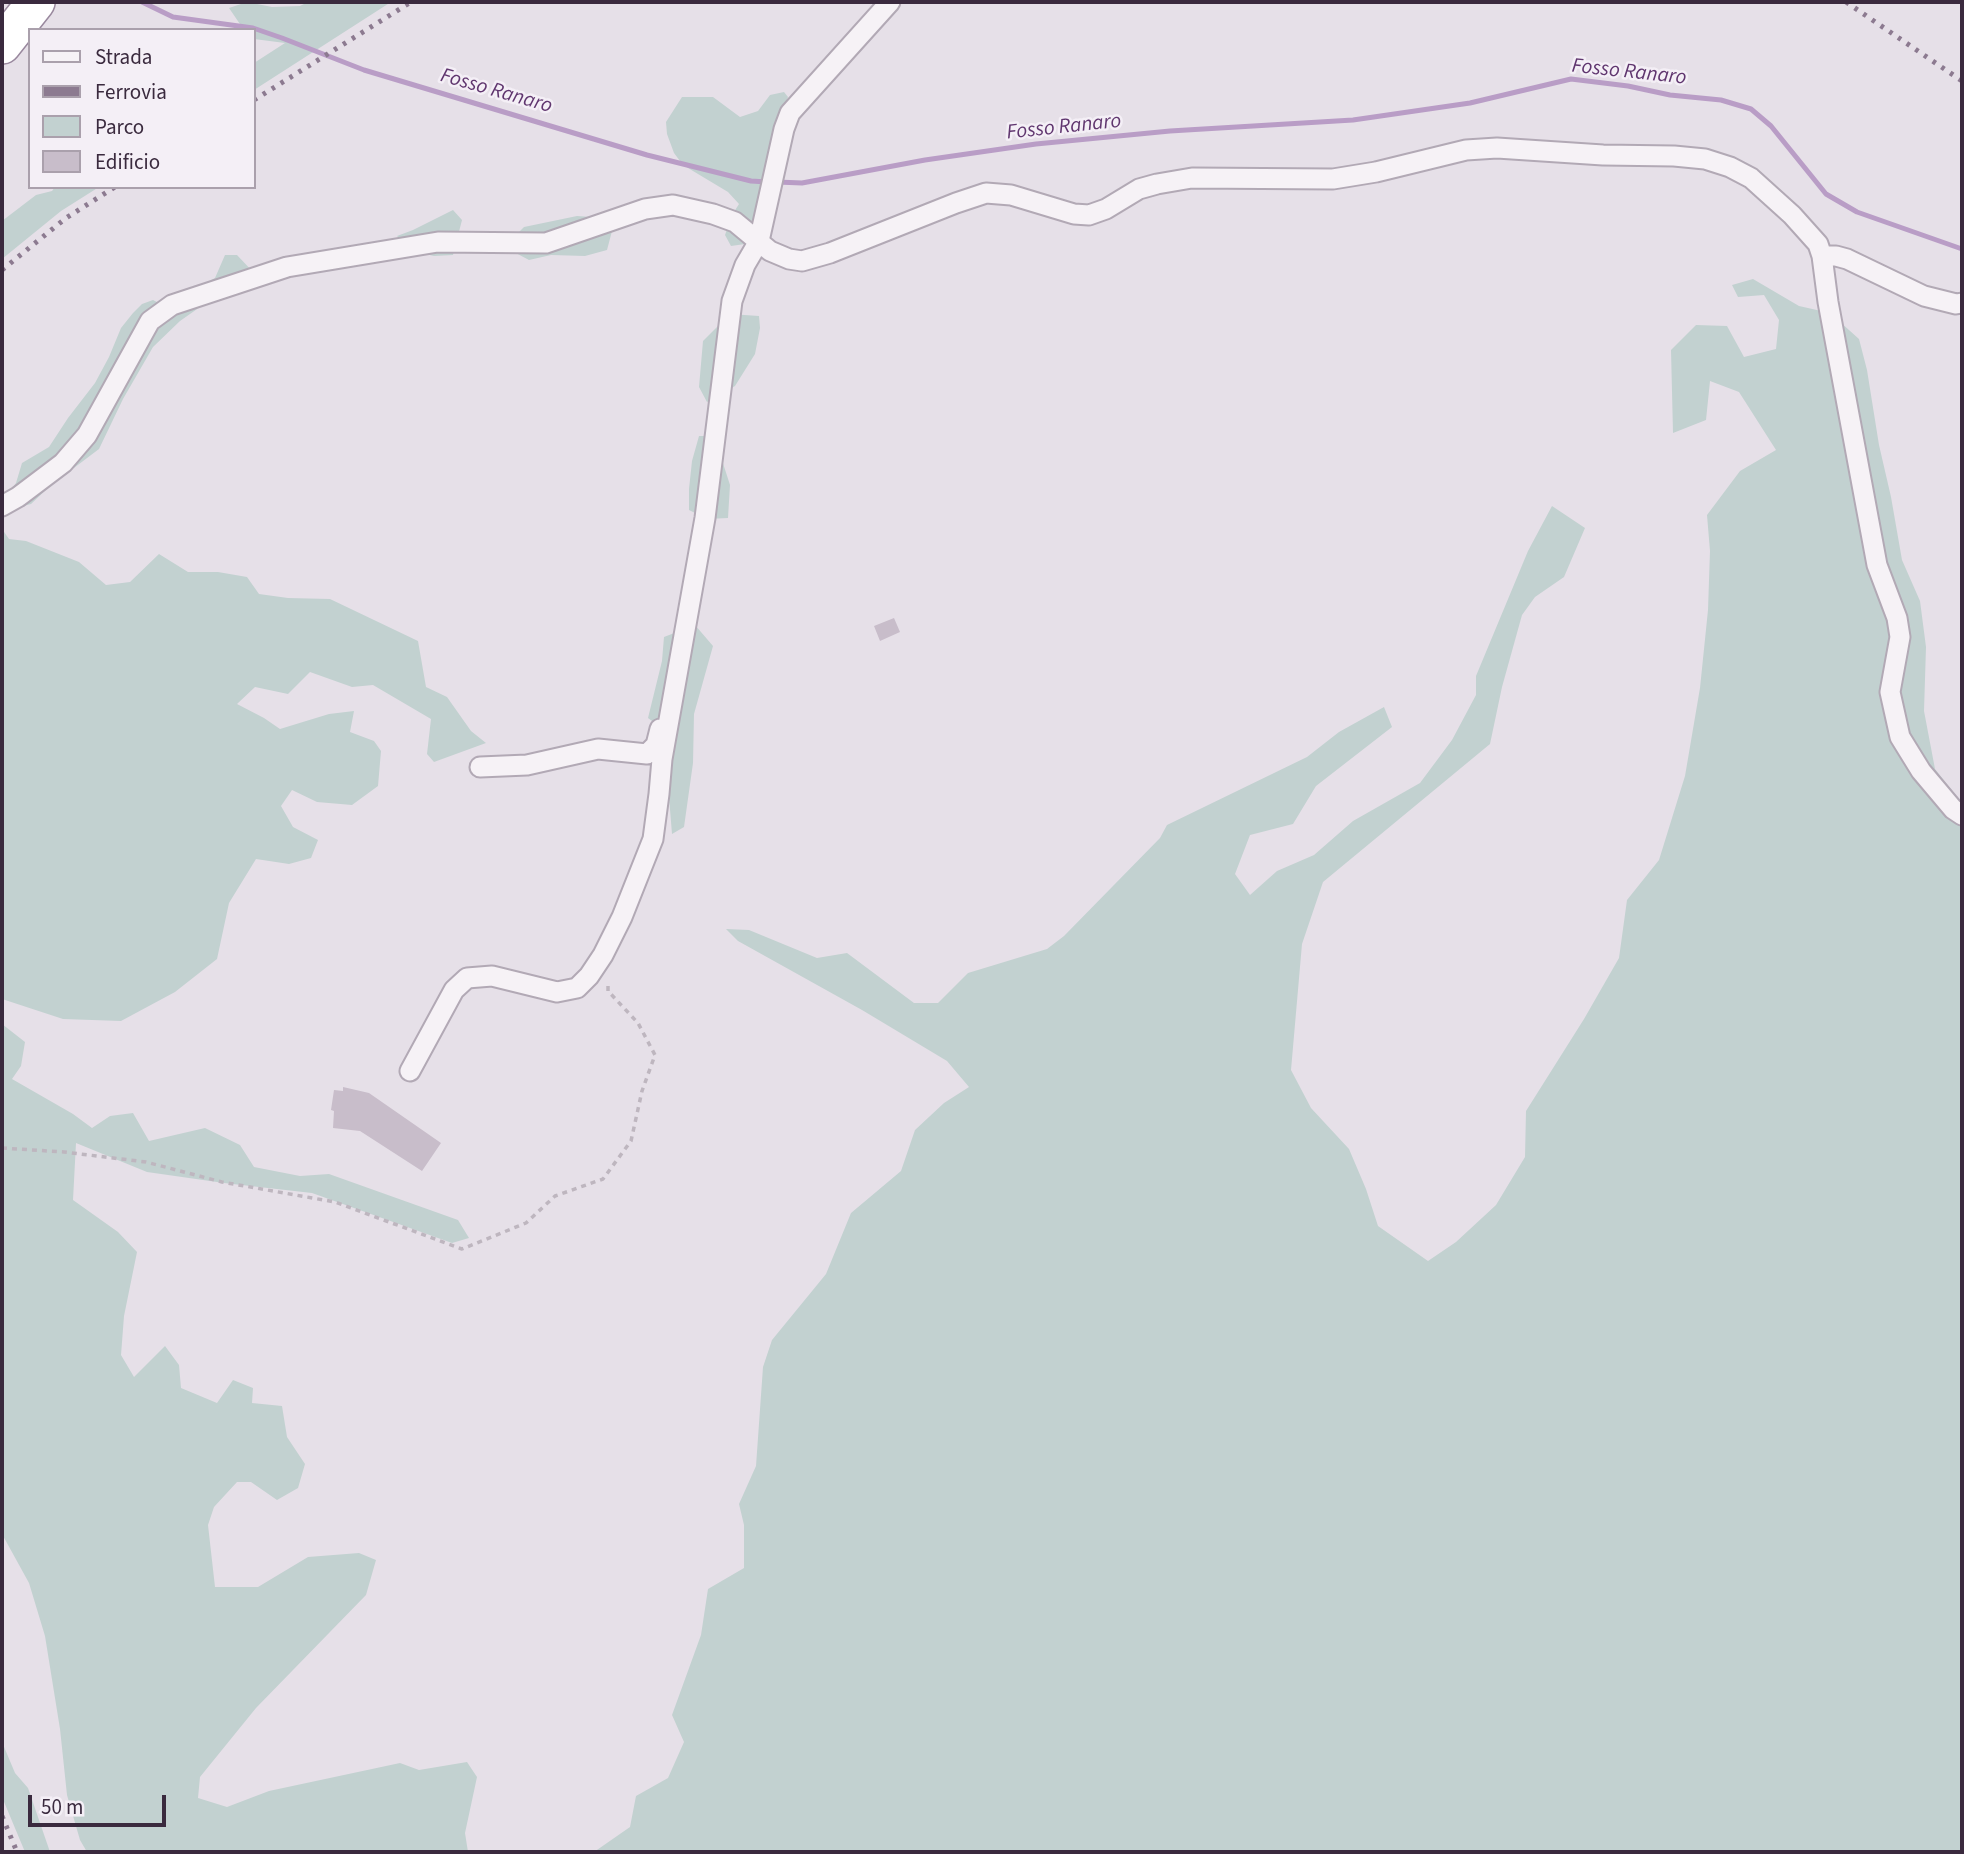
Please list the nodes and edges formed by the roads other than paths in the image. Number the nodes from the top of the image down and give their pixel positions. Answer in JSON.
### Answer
{"nodes":[{"id":1,"x":36,"y":2,"type":"edge"},
{"id":2,"x":890,"y":2,"type":"edge"},
{"id":3,"x":2,"y":45,"type":"edge"},
{"id":4,"x":759,"y":241,"type":"junction"},
{"id":5,"x":1822,"y":256,"type":"junction"},
{"id":6,"x":1962,"y":303,"type":"edge"},
{"id":7,"x":2,"y":506,"type":"edge"},
{"id":8,"x":673,"y":698,"type":"junction"},
{"id":9,"x":480,"y":767,"type":"dead end"},
{"id":10,"x":1962,"y":815,"type":"edge"},
{"id":11,"x":410,"y":1071,"type":"dead end"}],
"edges":[{"from":1,"to":3,"type":"highway"},
{"from":2,"to":4,"type":"street"},
{"from":4,"to":5,"type":"street"},
{"from":4,"to":7,"type":"street"},
{"from":4,"to":8,"type":"street"},
{"from":5,"to":6,"type":"street"},
{"from":5,"to":10,"type":"street"},
{"from":8,"to":9,"type":"street"},
{"from":8,"to":11,"type":"street"}]}
